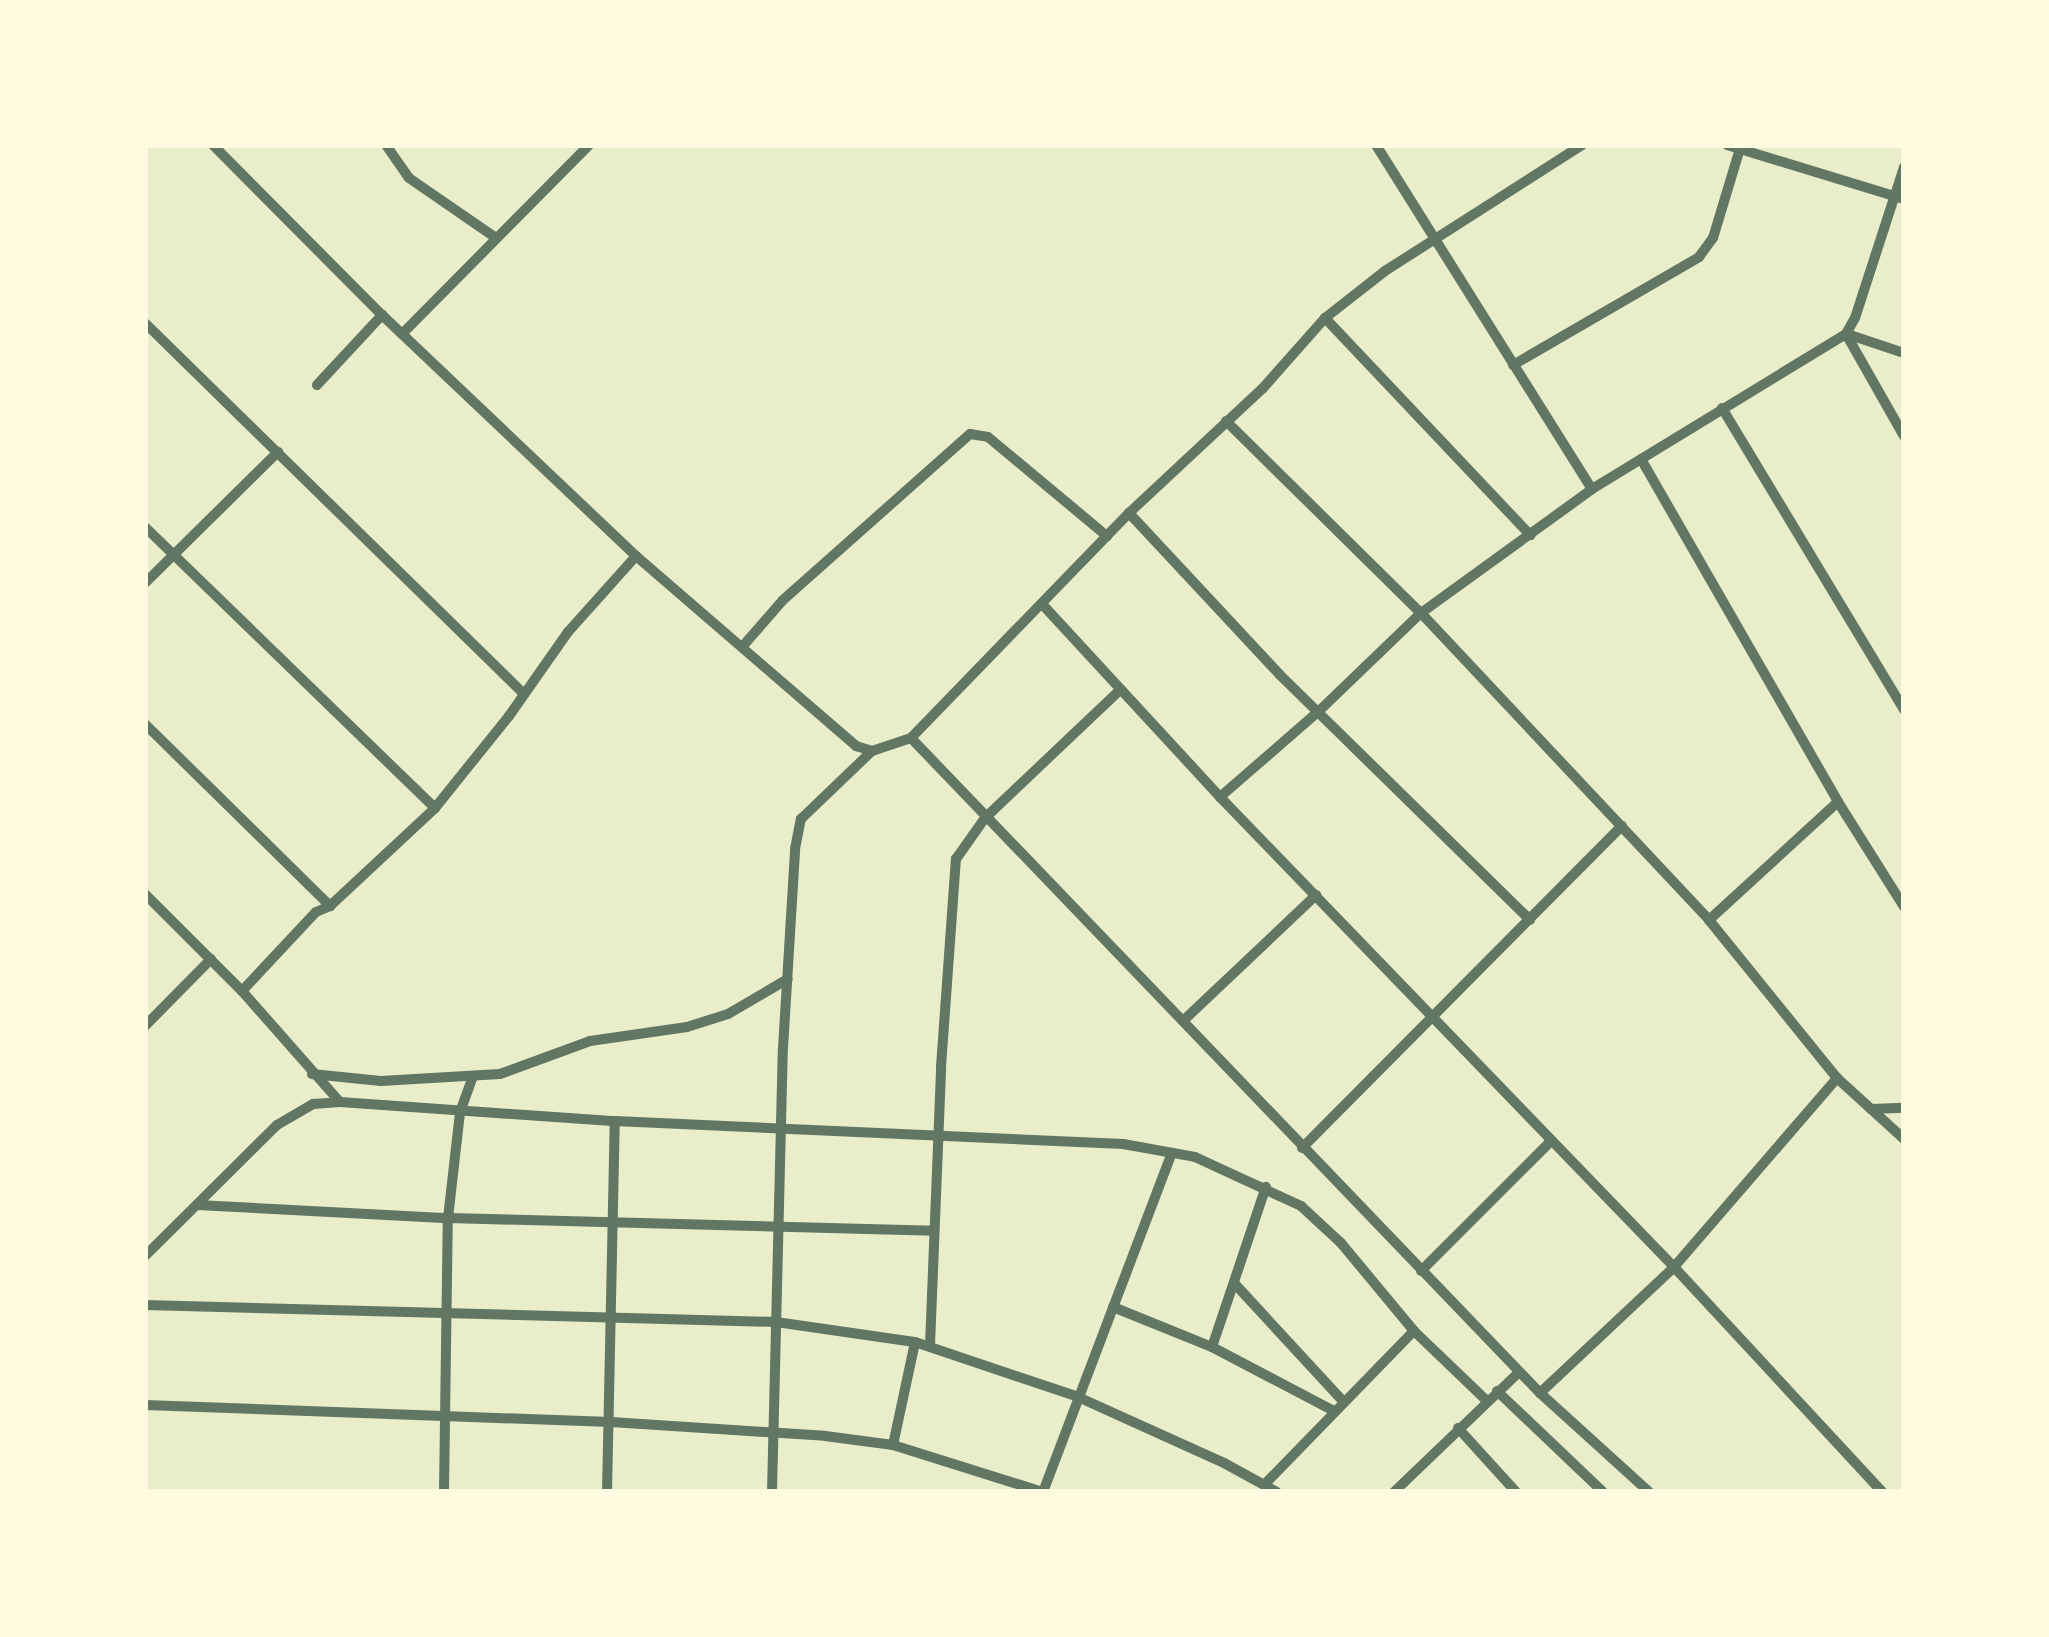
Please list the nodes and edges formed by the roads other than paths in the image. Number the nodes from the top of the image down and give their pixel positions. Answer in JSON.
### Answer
{"nodes":[{"id":1,"x":214,"y":145,"type":"edge"},
{"id":2,"x":386,"y":145,"type":"edge"},
{"id":3,"x":589,"y":145,"type":"edge"},
{"id":4,"x":1376,"y":145,"type":"edge"},
{"id":5,"x":1582,"y":145,"type":"edge"},
{"id":6,"x":1727,"y":145,"type":"edge"},
{"id":7,"x":1740,"y":147,"type":"edge"},
{"id":8,"x":1904,"y":167,"type":"edge"},
{"id":9,"x":1900,"y":198,"type":"edge"},
{"id":10,"x":496,"y":238,"type":"junction"},
{"id":11,"x":1438,"y":239,"type":"junction"},
{"id":12,"x":382,"y":315,"type":"junction"},
{"id":13,"x":1325,"y":318,"type":"junction"},
{"id":14,"x":145,"y":323,"type":"edge"},
{"id":15,"x":402,"y":334,"type":"junction"},
{"id":16,"x":1846,"y":334,"type":"junction"},
{"id":17,"x":1904,"y":354,"type":"edge"},
{"id":18,"x":1513,"y":365,"type":"junction"},
{"id":19,"x":318,"y":385,"type":"dead end"},
{"id":20,"x":1722,"y":408,"type":"junction"},
{"id":21,"x":1226,"y":421,"type":"junction"},
{"id":22,"x":1904,"y":436,"type":"edge"},
{"id":23,"x":278,"y":452,"type":"junction"},
{"id":24,"x":1640,"y":459,"type":"junction"},
{"id":25,"x":1592,"y":489,"type":"junction"},
{"id":26,"x":1129,"y":513,"type":"junction"},
{"id":27,"x":145,"y":527,"type":"edge"},
{"id":28,"x":1530,"y":535,"type":"junction"},
{"id":29,"x":1107,"y":536,"type":"junction"},
{"id":30,"x":636,"y":556,"type":"junction"},
{"id":31,"x":175,"y":557,"type":"junction"},
{"id":32,"x":145,"y":583,"type":"edge"},
{"id":33,"x":1042,"y":604,"type":"junction"},
{"id":34,"x":1421,"y":612,"type":"junction"},
{"id":35,"x":742,"y":647,"type":"junction"},
{"id":36,"x":1121,"y":689,"type":"junction"},
{"id":37,"x":524,"y":694,"type":"junction"},
{"id":38,"x":1904,"y":710,"type":"edge"},
{"id":39,"x":1319,"y":711,"type":"junction"},
{"id":40,"x":145,"y":724,"type":"edge"},
{"id":41,"x":911,"y":738,"type":"junction"},
{"id":42,"x":872,"y":751,"type":"junction"},
{"id":43,"x":1220,"y":797,"type":"junction"},
{"id":44,"x":1838,"y":802,"type":"junction"},
{"id":45,"x":435,"y":808,"type":"junction"},
{"id":46,"x":985,"y":818,"type":"junction"},
{"id":47,"x":1622,"y":826,"type":"junction"},
{"id":48,"x":145,"y":894,"type":"edge"},
{"id":49,"x":1316,"y":895,"type":"junction"},
{"id":50,"x":330,"y":906,"type":"junction"},
{"id":51,"x":1904,"y":907,"type":"edge"},
{"id":52,"x":1530,"y":920,"type":"junction"},
{"id":53,"x":1710,"y":920,"type":"junction"},
{"id":54,"x":211,"y":959,"type":"junction"},
{"id":55,"x":788,"y":979,"type":"junction"},
{"id":56,"x":242,"y":991,"type":"junction"},
{"id":57,"x":1432,"y":1019,"type":"junction"},
{"id":58,"x":1184,"y":1020,"type":"junction"},
{"id":59,"x":145,"y":1026,"type":"edge"},
{"id":60,"x":312,"y":1074,"type":"junction"},
{"id":61,"x":1837,"y":1078,"type":"junction"},
{"id":62,"x":472,"y":1079,"type":"junction"},
{"id":63,"x":340,"y":1102,"type":"junction"},
{"id":64,"x":1904,"y":1108,"type":"edge"},
{"id":65,"x":1870,"y":1109,"type":"junction"},
{"id":66,"x":460,"y":1112,"type":"junction"},
{"id":67,"x":615,"y":1121,"type":"junction"},
{"id":68,"x":782,"y":1128,"type":"junction"},
{"id":69,"x":938,"y":1136,"type":"junction"},
{"id":70,"x":1904,"y":1139,"type":"edge"},
{"id":71,"x":1551,"y":1141,"type":"junction"},
{"id":72,"x":1302,"y":1148,"type":"junction"},
{"id":73,"x":1172,"y":1153,"type":"junction"},
{"id":74,"x":1266,"y":1188,"type":"junction"},
{"id":75,"x":197,"y":1205,"type":"junction"},
{"id":76,"x":448,"y":1218,"type":"junction"},
{"id":77,"x":613,"y":1222,"type":"junction"},
{"id":78,"x":779,"y":1227,"type":"junction"},
{"id":79,"x":934,"y":1231,"type":"junction"},
{"id":80,"x":145,"y":1256,"type":"edge"},
{"id":81,"x":1674,"y":1266,"type":"junction"},
{"id":82,"x":1421,"y":1270,"type":"junction"},
{"id":83,"x":1234,"y":1283,"type":"junction"},
{"id":84,"x":145,"y":1305,"type":"edge"},
{"id":85,"x":1112,"y":1307,"type":"junction"},
{"id":86,"x":446,"y":1314,"type":"junction"},
{"id":87,"x":611,"y":1317,"type":"junction"},
{"id":88,"x":776,"y":1322,"type":"junction"},
{"id":89,"x":1414,"y":1331,"type":"junction"},
{"id":90,"x":914,"y":1342,"type":"junction"},
{"id":91,"x":930,"y":1345,"type":"junction"},
{"id":92,"x":1212,"y":1348,"type":"junction"},
{"id":93,"x":1519,"y":1372,"type":"junction"},
{"id":94,"x":1498,"y":1391,"type":"junction"},
{"id":95,"x":1540,"y":1394,"type":"junction"},
{"id":96,"x":1078,"y":1397,"type":"junction"},
{"id":97,"x":1486,"y":1401,"type":"junction"},
{"id":98,"x":1344,"y":1402,"type":"junction"},
{"id":99,"x":145,"y":1405,"type":"edge"},
{"id":100,"x":1334,"y":1412,"type":"junction"},
{"id":101,"x":445,"y":1414,"type":"junction"},
{"id":102,"x":610,"y":1422,"type":"junction"},
{"id":103,"x":1458,"y":1428,"type":"junction"},
{"id":104,"x":774,"y":1432,"type":"junction"},
{"id":105,"x":892,"y":1445,"type":"junction"},
{"id":106,"x":1264,"y":1484,"type":"junction"},
{"id":107,"x":444,"y":1492,"type":"edge"},
{"id":108,"x":608,"y":1492,"type":"edge"},
{"id":109,"x":772,"y":1492,"type":"edge"},
{"id":110,"x":1043,"y":1492,"type":"edge"},
{"id":111,"x":1277,"y":1492,"type":"edge"},
{"id":112,"x":1394,"y":1492,"type":"edge"},
{"id":113,"x":1516,"y":1492,"type":"edge"},
{"id":114,"x":1603,"y":1492,"type":"edge"},
{"id":115,"x":1649,"y":1492,"type":"edge"},
{"id":116,"x":1882,"y":1492,"type":"edge"}],
"edges":[{"from":1,"to":12,"type":"street"},
{"from":2,"to":10,"type":"street"},
{"from":3,"to":10,"type":"street"},
{"from":4,"to":11,"type":"street"},
{"from":5,"to":11,"type":"street"},
{"from":6,"to":7,"type":"street"},
{"from":7,"to":9,"type":"street"},
{"from":7,"to":18,"type":"street"},
{"from":8,"to":9,"type":"street"},
{"from":9,"to":16,"type":"street"},
{"from":10,"to":15,"type":"street"},
{"from":11,"to":13,"type":"street"},
{"from":11,"to":18,"type":"street"},
{"from":12,"to":15,"type":"street"},
{"from":12,"to":19,"type":"street"},
{"from":13,"to":21,"type":"street"},
{"from":13,"to":28,"type":"street"},
{"from":14,"to":23,"type":"street"},
{"from":15,"to":30,"type":"street"},
{"from":16,"to":17,"type":"street"},
{"from":16,"to":20,"type":"street"},
{"from":16,"to":22,"type":"street"},
{"from":18,"to":25,"type":"street"},
{"from":20,"to":24,"type":"street"},
{"from":20,"to":38,"type":"street"},
{"from":21,"to":26,"type":"street"},
{"from":21,"to":34,"type":"street"},
{"from":23,"to":31,"type":"street"},
{"from":23,"to":37,"type":"street"},
{"from":24,"to":25,"type":"street"},
{"from":24,"to":44,"type":"street"},
{"from":25,"to":28,"type":"street"},
{"from":26,"to":29,"type":"street"},
{"from":26,"to":39,"type":"street"},
{"from":27,"to":31,"type":"street"},
{"from":28,"to":34,"type":"street"},
{"from":29,"to":33,"type":"street"},
{"from":29,"to":35,"type":"street"},
{"from":30,"to":35,"type":"street"},
{"from":30,"to":37,"type":"street"},
{"from":31,"to":32,"type":"street"},
{"from":31,"to":45,"type":"street"},
{"from":33,"to":36,"type":"street"},
{"from":33,"to":41,"type":"street"},
{"from":34,"to":39,"type":"street"},
{"from":34,"to":47,"type":"street"},
{"from":35,"to":42,"type":"street"},
{"from":36,"to":43,"type":"street"},
{"from":36,"to":46,"type":"street"},
{"from":37,"to":45,"type":"street"},
{"from":39,"to":43,"type":"street"},
{"from":39,"to":52,"type":"street"},
{"from":40,"to":50,"type":"street"},
{"from":41,"to":42,"type":"street"},
{"from":41,"to":46,"type":"street"},
{"from":42,"to":55,"type":"street"},
{"from":43,"to":49,"type":"street"},
{"from":44,"to":51,"type":"street"},
{"from":44,"to":53,"type":"street"},
{"from":45,"to":50,"type":"street"},
{"from":46,"to":58,"type":"street"},
{"from":46,"to":69,"type":"street"},
{"from":47,"to":52,"type":"street"},
{"from":47,"to":53,"type":"street"},
{"from":48,"to":54,"type":"street"},
{"from":49,"to":57,"type":"street"},
{"from":49,"to":58,"type":"street"},
{"from":50,"to":56,"type":"street"},
{"from":52,"to":57,"type":"street"},
{"from":53,"to":61,"type":"street"},
{"from":54,"to":56,"type":"street"},
{"from":54,"to":59,"type":"street"},
{"from":55,"to":62,"type":"street"},
{"from":55,"to":68,"type":"street"},
{"from":56,"to":60,"type":"street"},
{"from":57,"to":71,"type":"street"},
{"from":57,"to":72,"type":"street"},
{"from":58,"to":72,"type":"street"},
{"from":60,"to":62,"type":"street"},
{"from":60,"to":63,"type":"street"},
{"from":61,"to":65,"type":"street"},
{"from":61,"to":81,"type":"street"},
{"from":62,"to":66,"type":"street"},
{"from":63,"to":66,"type":"street"},
{"from":63,"to":75,"type":"street"},
{"from":64,"to":65,"type":"street"},
{"from":65,"to":70,"type":"street"},
{"from":66,"to":67,"type":"street"},
{"from":66,"to":76,"type":"street"},
{"from":67,"to":68,"type":"street"},
{"from":67,"to":77,"type":"street"},
{"from":68,"to":69,"type":"street"},
{"from":68,"to":78,"type":"street"},
{"from":69,"to":73,"type":"street"},
{"from":69,"to":79,"type":"street"},
{"from":71,"to":81,"type":"street"},
{"from":71,"to":82,"type":"street"},
{"from":72,"to":82,"type":"street"},
{"from":73,"to":74,"type":"street"},
{"from":73,"to":85,"type":"street"},
{"from":74,"to":83,"type":"street"},
{"from":74,"to":89,"type":"street"},
{"from":75,"to":76,"type":"street"},
{"from":75,"to":80,"type":"street"},
{"from":76,"to":77,"type":"street"},
{"from":76,"to":86,"type":"street"},
{"from":77,"to":78,"type":"street"},
{"from":77,"to":87,"type":"street"},
{"from":78,"to":79,"type":"street"},
{"from":78,"to":88,"type":"street"},
{"from":79,"to":91,"type":"street"},
{"from":81,"to":95,"type":"street"},
{"from":81,"to":116,"type":"street"},
{"from":82,"to":93,"type":"street"},
{"from":83,"to":92,"type":"street"},
{"from":83,"to":98,"type":"street"},
{"from":84,"to":86,"type":"street"},
{"from":85,"to":92,"type":"street"},
{"from":85,"to":96,"type":"street"},
{"from":86,"to":87,"type":"street"},
{"from":86,"to":101,"type":"street"},
{"from":87,"to":88,"type":"street"},
{"from":87,"to":102,"type":"street"},
{"from":88,"to":90,"type":"street"},
{"from":88,"to":104,"type":"street"},
{"from":89,"to":97,"type":"street"},
{"from":89,"to":98,"type":"street"},
{"from":90,"to":91,"type":"street"},
{"from":90,"to":105,"type":"street"},
{"from":91,"to":96,"type":"street"},
{"from":92,"to":100,"type":"street"},
{"from":93,"to":94,"type":"street"},
{"from":93,"to":95,"type":"street"},
{"from":94,"to":97,"type":"street"},
{"from":94,"to":114,"type":"street"},
{"from":95,"to":115,"type":"street"},
{"from":96,"to":106,"type":"street"},
{"from":96,"to":110,"type":"street"},
{"from":97,"to":103,"type":"street"},
{"from":98,"to":100,"type":"street"},
{"from":99,"to":101,"type":"street"},
{"from":100,"to":106,"type":"street"},
{"from":101,"to":102,"type":"street"},
{"from":101,"to":107,"type":"street"},
{"from":102,"to":104,"type":"street"},
{"from":102,"to":108,"type":"street"},
{"from":103,"to":112,"type":"street"},
{"from":103,"to":113,"type":"street"},
{"from":104,"to":105,"type":"street"},
{"from":104,"to":109,"type":"street"},
{"from":105,"to":110,"type":"street"},
{"from":106,"to":111,"type":"street"}]}
